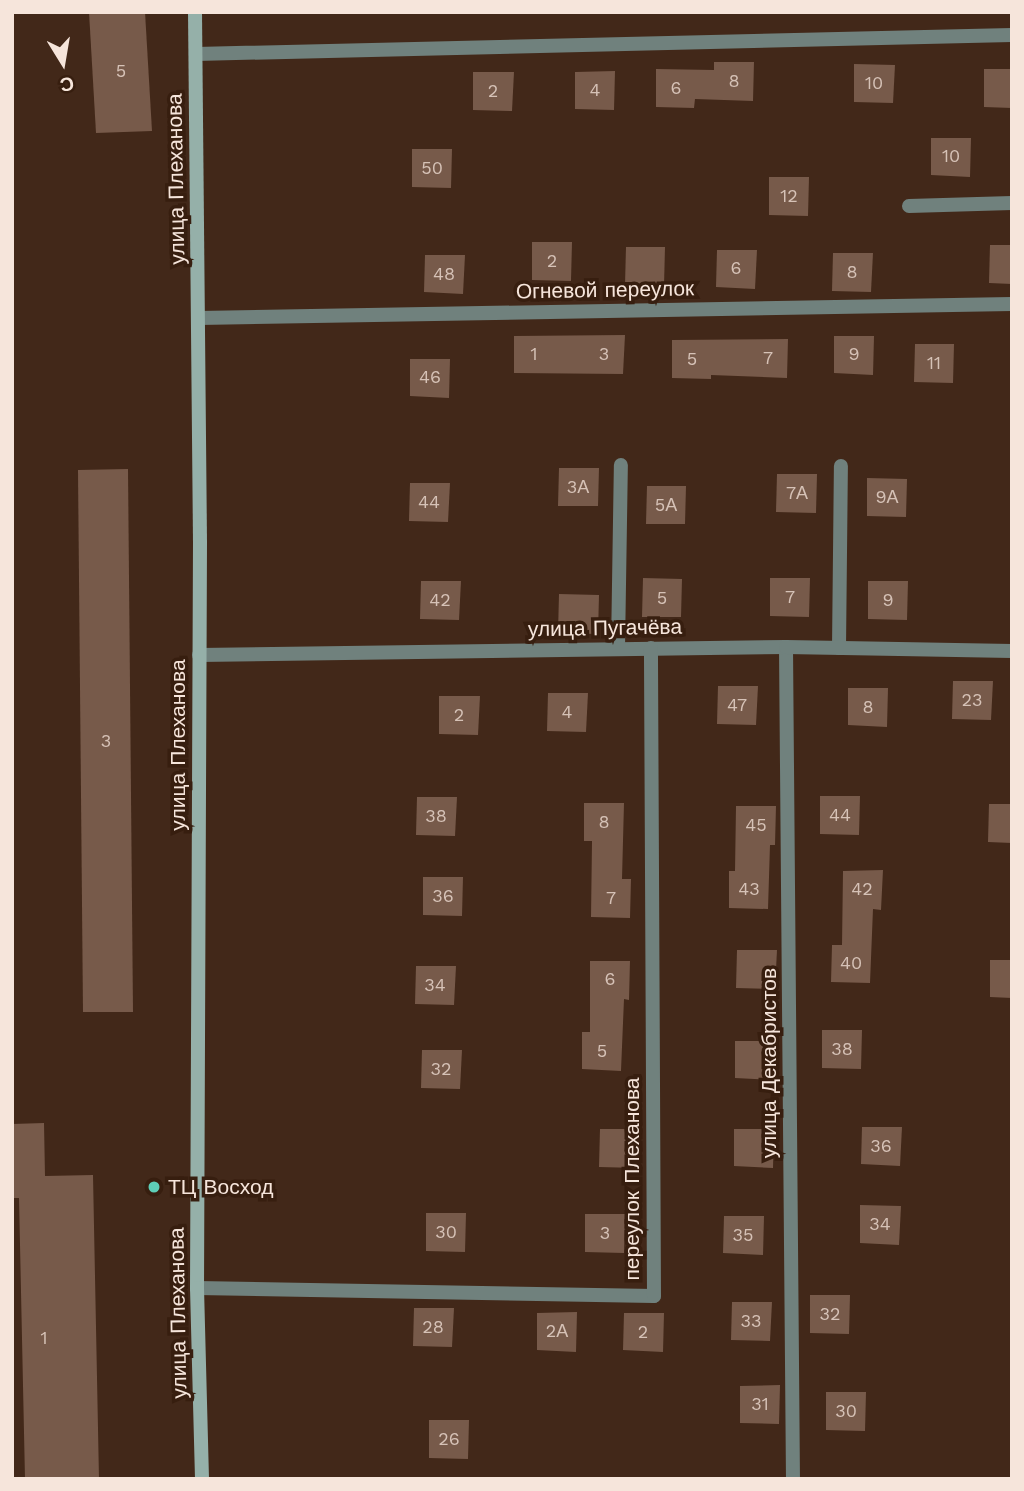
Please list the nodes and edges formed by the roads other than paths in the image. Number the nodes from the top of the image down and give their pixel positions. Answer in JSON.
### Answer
{"nodes":[{"id":1,"x":195,"y":12,"type":"edge"},
{"id":2,"x":1012,"y":35,"type":"edge"},
{"id":3,"x":196,"y":54,"type":"junction"},
{"id":4,"x":1012,"y":203,"type":"edge"},
{"id":5,"x":909,"y":206,"type":"dead end"},
{"id":6,"x":1012,"y":304,"type":"edge"},
{"id":7,"x":199,"y":318,"type":"junction"},
{"id":8,"x":621,"y":465,"type":"dead end"},
{"id":9,"x":841,"y":466,"type":"dead end"},
{"id":10,"x":786,"y":647,"type":"junction"},
{"id":11,"x":652,"y":648,"type":"junction"},
{"id":12,"x":839,"y":648,"type":"junction"},
{"id":13,"x":618,"y":649,"type":"junction"},
{"id":14,"x":1012,"y":651,"type":"edge"},
{"id":15,"x":199,"y":655,"type":"junction"},
{"id":16,"x":198,"y":1288,"type":"junction"},
{"id":17,"x":202,"y":1479,"type":"edge"},
{"id":18,"x":793,"y":1479,"type":"edge"}],
"edges":[{"from":1,"to":3,"type":"main road","name":"улица Плеханова"},
{"from":2,"to":3,"type":"street"},
{"from":3,"to":7,"type":"main road","name":"улица Плеханова"},
{"from":4,"to":5,"type":"street"},
{"from":6,"to":7,"type":"street","name":"Огневой переулок"},
{"from":7,"to":15,"type":"main road","name":"улица Плеханова"},
{"from":8,"to":13,"type":"street"},
{"from":9,"to":12,"type":"street"},
{"from":10,"to":11,"type":"street","name":"улица Пугачёва"},
{"from":10,"to":12,"type":"street","name":"улица Пугачёва"},
{"from":10,"to":18,"type":"street","name":"улица Декабристов"},
{"from":11,"to":13,"type":"street","name":"улица Пугачёва"},
{"from":11,"to":16,"type":"street","name":"переулок Плеханова"},
{"from":12,"to":14,"type":"street","name":"улица Пугачёва"},
{"from":13,"to":15,"type":"street","name":"улица Пугачёва"},
{"from":15,"to":16,"type":"main road","name":"улица Плеханова"},
{"from":16,"to":17,"type":"main road","name":"улица Плеханова"}]}
